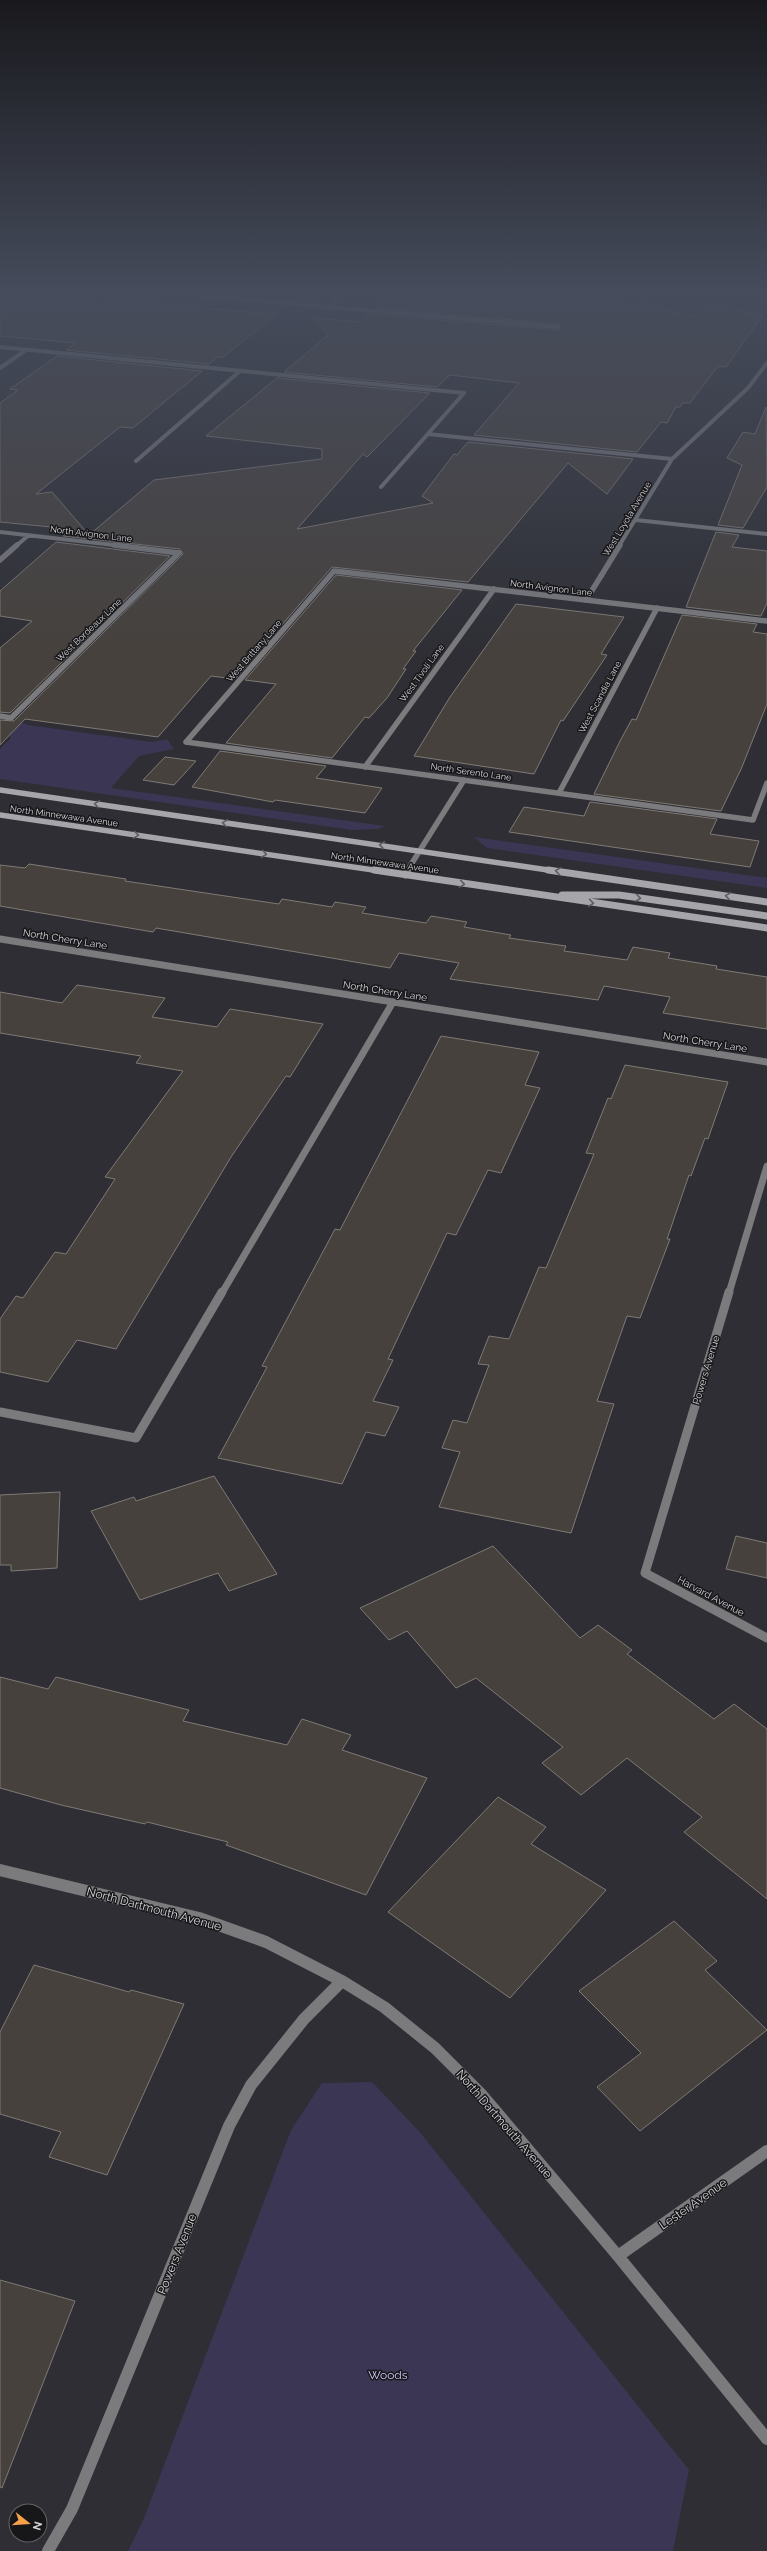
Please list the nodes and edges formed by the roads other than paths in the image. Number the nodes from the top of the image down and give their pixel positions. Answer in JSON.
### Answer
{"nodes":[{"id":1,"x":189,"y":415,"type":"edge"},
{"id":2,"x":445,"y":415,"type":"edge"},
{"id":3,"x":719,"y":415,"type":"edge"},
{"id":4,"x":428,"y":434,"type":"junction"},
{"id":5,"x":672,"y":459,"type":"junction"},
{"id":6,"x":136,"y":461,"type":"dead end"},
{"id":7,"x":381,"y":487,"type":"dead end"},
{"id":8,"x":636,"y":520,"type":"junction"},
{"id":9,"x":0,"y":532,"type":"edge"},
{"id":10,"x":767,"y":534,"type":"edge"},
{"id":11,"x":29,"y":535,"type":"junction"},
{"id":12,"x":180,"y":553,"type":"joint"},
{"id":13,"x":0,"y":560,"type":"edge"},
{"id":14,"x":334,"y":571,"type":"joint"},
{"id":15,"x":494,"y":589,"type":"junction"},
{"id":16,"x":586,"y":600,"type":"junction"},
{"id":17,"x":657,"y":608,"type":"junction"},
{"id":18,"x":767,"y":621,"type":"edge"},
{"id":19,"x":0,"y":716,"type":"edge"},
{"id":20,"x":186,"y":742,"type":"joint"},
{"id":21,"x":365,"y":767,"type":"junction"},
{"id":22,"x":464,"y":780,"type":"junction"},
{"id":23,"x":767,"y":783,"type":"edge"},
{"id":24,"x":0,"y":790,"type":"edge"},
{"id":25,"x":560,"y":794,"type":"junction"},
{"id":26,"x":0,"y":815,"type":"edge"},
{"id":27,"x":420,"y":851,"type":"junction"},
{"id":28,"x":405,"y":875,"type":"junction"},
{"id":29,"x":530,"y":894,"type":"junction"},
{"id":30,"x":767,"y":902,"type":"edge"},
{"id":31,"x":767,"y":916,"type":"edge"},
{"id":32,"x":767,"y":928,"type":"edge"},
{"id":33,"x":0,"y":939,"type":"edge"},
{"id":34,"x":393,"y":1002,"type":"junction"},
{"id":35,"x":767,"y":1062,"type":"edge"},
{"id":36,"x":767,"y":1166,"type":"edge"},
{"id":37,"x":0,"y":1412,"type":"edge"},
{"id":38,"x":645,"y":1573,"type":"joint"},
{"id":39,"x":767,"y":1638,"type":"edge"},
{"id":40,"x":0,"y":1870,"type":"edge"},
{"id":41,"x":342,"y":1981,"type":"junction"},
{"id":42,"x":767,"y":2151,"type":"edge"},
{"id":43,"x":618,"y":2256,"type":"junction"},
{"id":44,"x":767,"y":2439,"type":"edge"},
{"id":45,"x":48,"y":2551,"type":"edge"}],
"edges":[{"from":1,"to":6,"type":"street"},
{"from":2,"to":4,"type":"street"},
{"from":3,"to":5,"type":"street","name":"West Loyola Avenue"},
{"from":4,"to":5,"type":"street"},
{"from":4,"to":7,"type":"street"},
{"from":5,"to":8,"type":"street","name":"West Loyola Avenue"},
{"from":8,"to":10,"type":"street"},
{"from":8,"to":16,"type":"street","name":"West Loyola Avenue"},
{"from":9,"to":11,"type":"street","name":"North Avignon Lane"},
{"from":11,"to":12,"type":"street","name":"North Avignon Lane"},
{"from":11,"to":13,"type":"street"},
{"from":12,"to":19,"type":"street","name":"West Bordeaux Lane"},
{"from":14,"to":15,"type":"street","name":"North Avignon Lane"},
{"from":14,"to":20,"type":"street","name":"West Brittany Lane"},
{"from":15,"to":16,"type":"street","name":"North Avignon Lane"},
{"from":15,"to":21,"type":"street","name":"West Tivoli Lane"},
{"from":16,"to":17,"type":"street","name":"North Avignon Lane"},
{"from":17,"to":18,"type":"street","name":"North Avignon Lane"},
{"from":17,"to":25,"type":"street","name":"West Scandia Lane"},
{"from":20,"to":21,"type":"street","name":"North Serento Lane"},
{"from":21,"to":22,"type":"street","name":"North Serento Lane"},
{"from":22,"to":25,"type":"street","name":"North Serento Lane"},
{"from":22,"to":27,"type":"street"},
{"from":23,"to":25,"type":"street","name":"North Serento Lane"},
{"from":27,"to":24,"type":"main road","name":"North Minnewawa Avenue","one_way":true},
{"from":26,"to":28,"type":"main road","name":"North Minnewawa Avenue","one_way":true},
{"from":27,"to":28,"type":"street"},
{"from":30,"to":27,"type":"main road","name":"North Minnewawa Avenue","one_way":true},
{"from":28,"to":29,"type":"main road","name":"North Minnewawa Avenue","one_way":true},
{"from":29,"to":31,"type":"main road","one_way":true},
{"from":29,"to":32,"type":"main road","name":"North Minnewawa Avenue","one_way":true},
{"from":33,"to":34,"type":"street","name":"North Cherry Lane"},
{"from":34,"to":35,"type":"street","name":"North Cherry Lane"},
{"from":34,"to":37,"type":"street"},
{"from":36,"to":38,"type":"street","name":"Powers Avenue"},
{"from":38,"to":39,"type":"street","name":"Harvard Avenue"},
{"from":40,"to":41,"type":"street","name":"North Dartmouth Avenue"},
{"from":41,"to":43,"type":"street","name":"North Dartmouth Avenue"},
{"from":41,"to":45,"type":"street","name":"Powers Avenue"},
{"from":42,"to":43,"type":"street","name":"Lester Avenue"},
{"from":43,"to":44,"type":"street","name":"North Dartmouth Avenue"}]}
